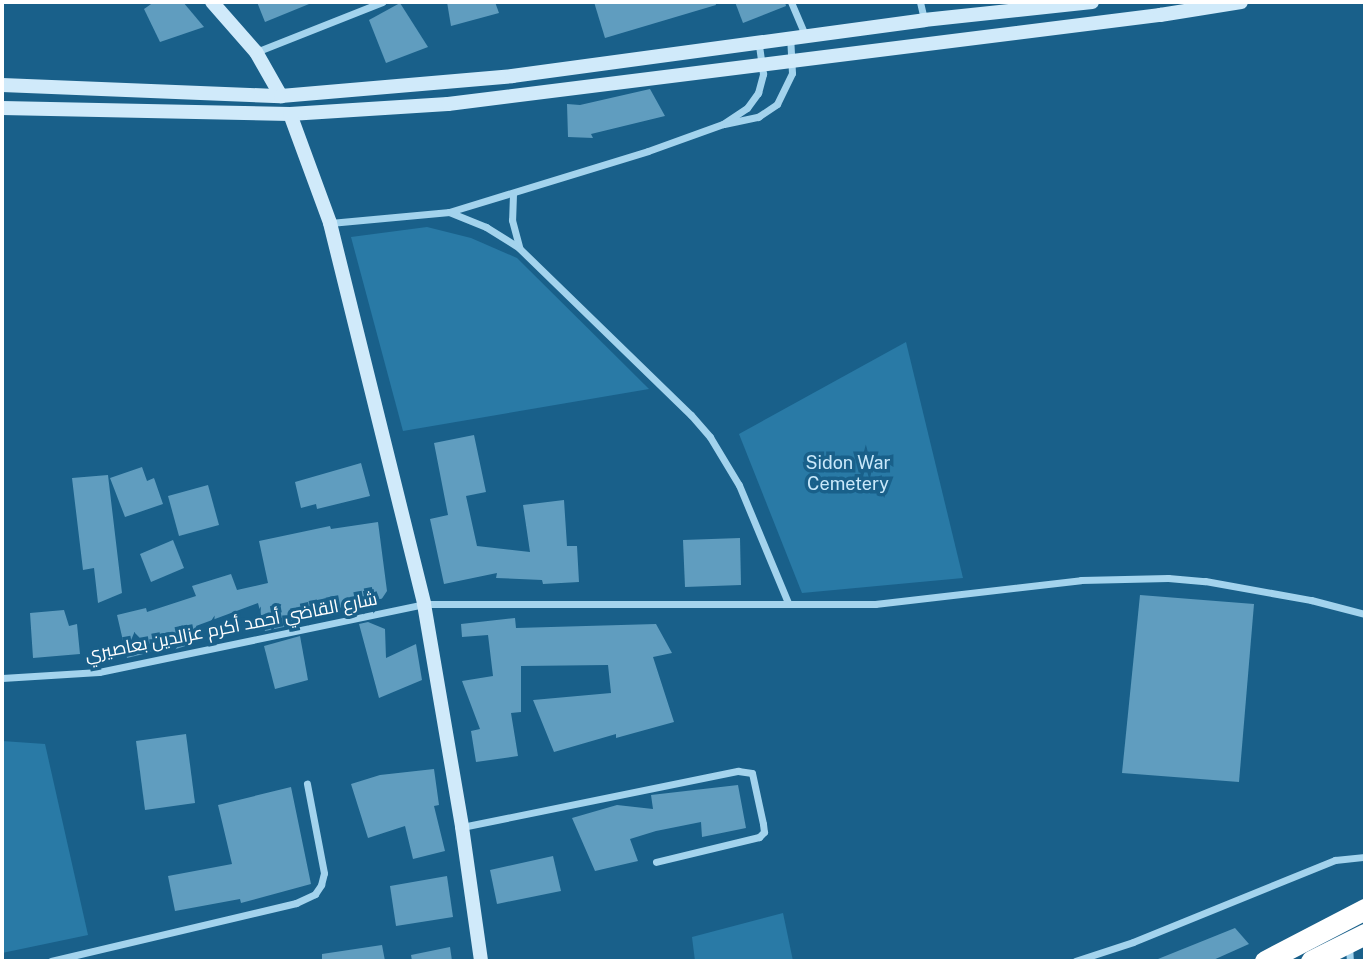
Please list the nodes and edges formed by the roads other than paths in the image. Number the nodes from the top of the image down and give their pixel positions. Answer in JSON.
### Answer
{"nodes":[{"id":1,"x":212,"y":2,"type":"edge"},
{"id":2,"x":382,"y":2,"type":"edge"},
{"id":3,"x":791,"y":2,"type":"edge"},
{"id":4,"x":920,"y":2,"type":"edge"},
{"id":5,"x":1092,"y":2,"type":"edge"},
{"id":6,"x":1241,"y":2,"type":"edge"},
{"id":7,"x":1165,"y":8,"type":"edge"},
{"id":8,"x":925,"y":20,"type":"junction"},
{"id":9,"x":806,"y":38,"type":"junction"},
{"id":10,"x":790,"y":40,"type":"junction"},
{"id":11,"x":759,"y":45,"type":"junction"},
{"id":12,"x":256,"y":52,"type":"junction"},
{"id":13,"x":793,"y":62,"type":"junction"},
{"id":14,"x":762,"y":65,"type":"junction"},
{"id":15,"x":2,"y":85,"type":"edge"},
{"id":16,"x":281,"y":96,"type":"junction"},
{"id":17,"x":2,"y":108,"type":"edge"},
{"id":18,"x":290,"y":114,"type":"junction"},
{"id":19,"x":723,"y":124,"type":"junction"},
{"id":20,"x":513,"y":194,"type":"junction"},
{"id":21,"x":449,"y":212,"type":"junction"},
{"id":22,"x":330,"y":223,"type":"junction"},
{"id":23,"x":519,"y":248,"type":"junction"},
{"id":24,"x":788,"y":603,"type":"junction"},
{"id":25,"x":424,"y":604,"type":"junction"},
{"id":26,"x":1365,"y":614,"type":"edge"},
{"id":27,"x":2,"y":678,"type":"edge"},
{"id":28,"x":307,"y":784,"type":"dead end"},
{"id":29,"x":462,"y":827,"type":"junction"},
{"id":30,"x":1365,"y":857,"type":"edge"},
{"id":31,"x":656,"y":862,"type":"dead end"},
{"id":32,"x":1365,"y":909,"type":"edge"},
{"id":33,"x":1355,"y":946,"type":"edge"},
{"id":34,"x":51,"y":961,"type":"edge"},
{"id":35,"x":481,"y":961,"type":"edge"},
{"id":36,"x":1074,"y":961,"type":"edge"},
{"id":37,"x":1265,"y":961,"type":"edge"},
{"id":38,"x":1311,"y":961,"type":"edge"}],
"edges":[{"from":1,"to":12,"type":"main road"},
{"from":2,"to":12,"type":"street"},
{"from":3,"to":9,"type":"street"},
{"from":4,"to":8,"type":"street"},
{"from":5,"to":8,"type":"main road"},
{"from":6,"to":7,"type":"main road"},
{"from":7,"to":13,"type":"main road"},
{"from":8,"to":9,"type":"main road"},
{"from":9,"to":10,"type":"main road"},
{"from":10,"to":11,"type":"main road"},
{"from":10,"to":13,"type":"street"},
{"from":11,"to":14,"type":"street"},
{"from":11,"to":16,"type":"main road"},
{"from":12,"to":16,"type":"main road"},
{"from":13,"to":14,"type":"main road"},
{"from":13,"to":19,"type":"street"},
{"from":14,"to":18,"type":"main road"},
{"from":14,"to":19,"type":"street"},
{"from":15,"to":16,"type":"main road"},
{"from":17,"to":18,"type":"main road"},
{"from":18,"to":22,"type":"main road"},
{"from":19,"to":20,"type":"street"},
{"from":20,"to":21,"type":"street"},
{"from":20,"to":23,"type":"street"},
{"from":21,"to":22,"type":"street"},
{"from":21,"to":23,"type":"street"},
{"from":22,"to":25,"type":"main road"},
{"from":23,"to":24,"type":"street"},
{"from":24,"to":25,"type":"street","name":"شارع القاضي أحمد أكرم عزالدين بعاصيري"},
{"from":24,"to":26,"type":"street","name":"شارع القاضي أحمد أكرم عزالدين بعاصيري"},
{"from":25,"to":27,"type":"street","name":"شارع القاضي أحمد أكرم عزالدين بعاصيري"},
{"from":25,"to":29,"type":"main road"},
{"from":28,"to":34,"type":"street"},
{"from":29,"to":31,"type":"street"},
{"from":29,"to":35,"type":"main road"},
{"from":30,"to":36,"type":"street"},
{"from":32,"to":37,"type":"highway"},
{"from":33,"to":38,"type":"highway"}]}
